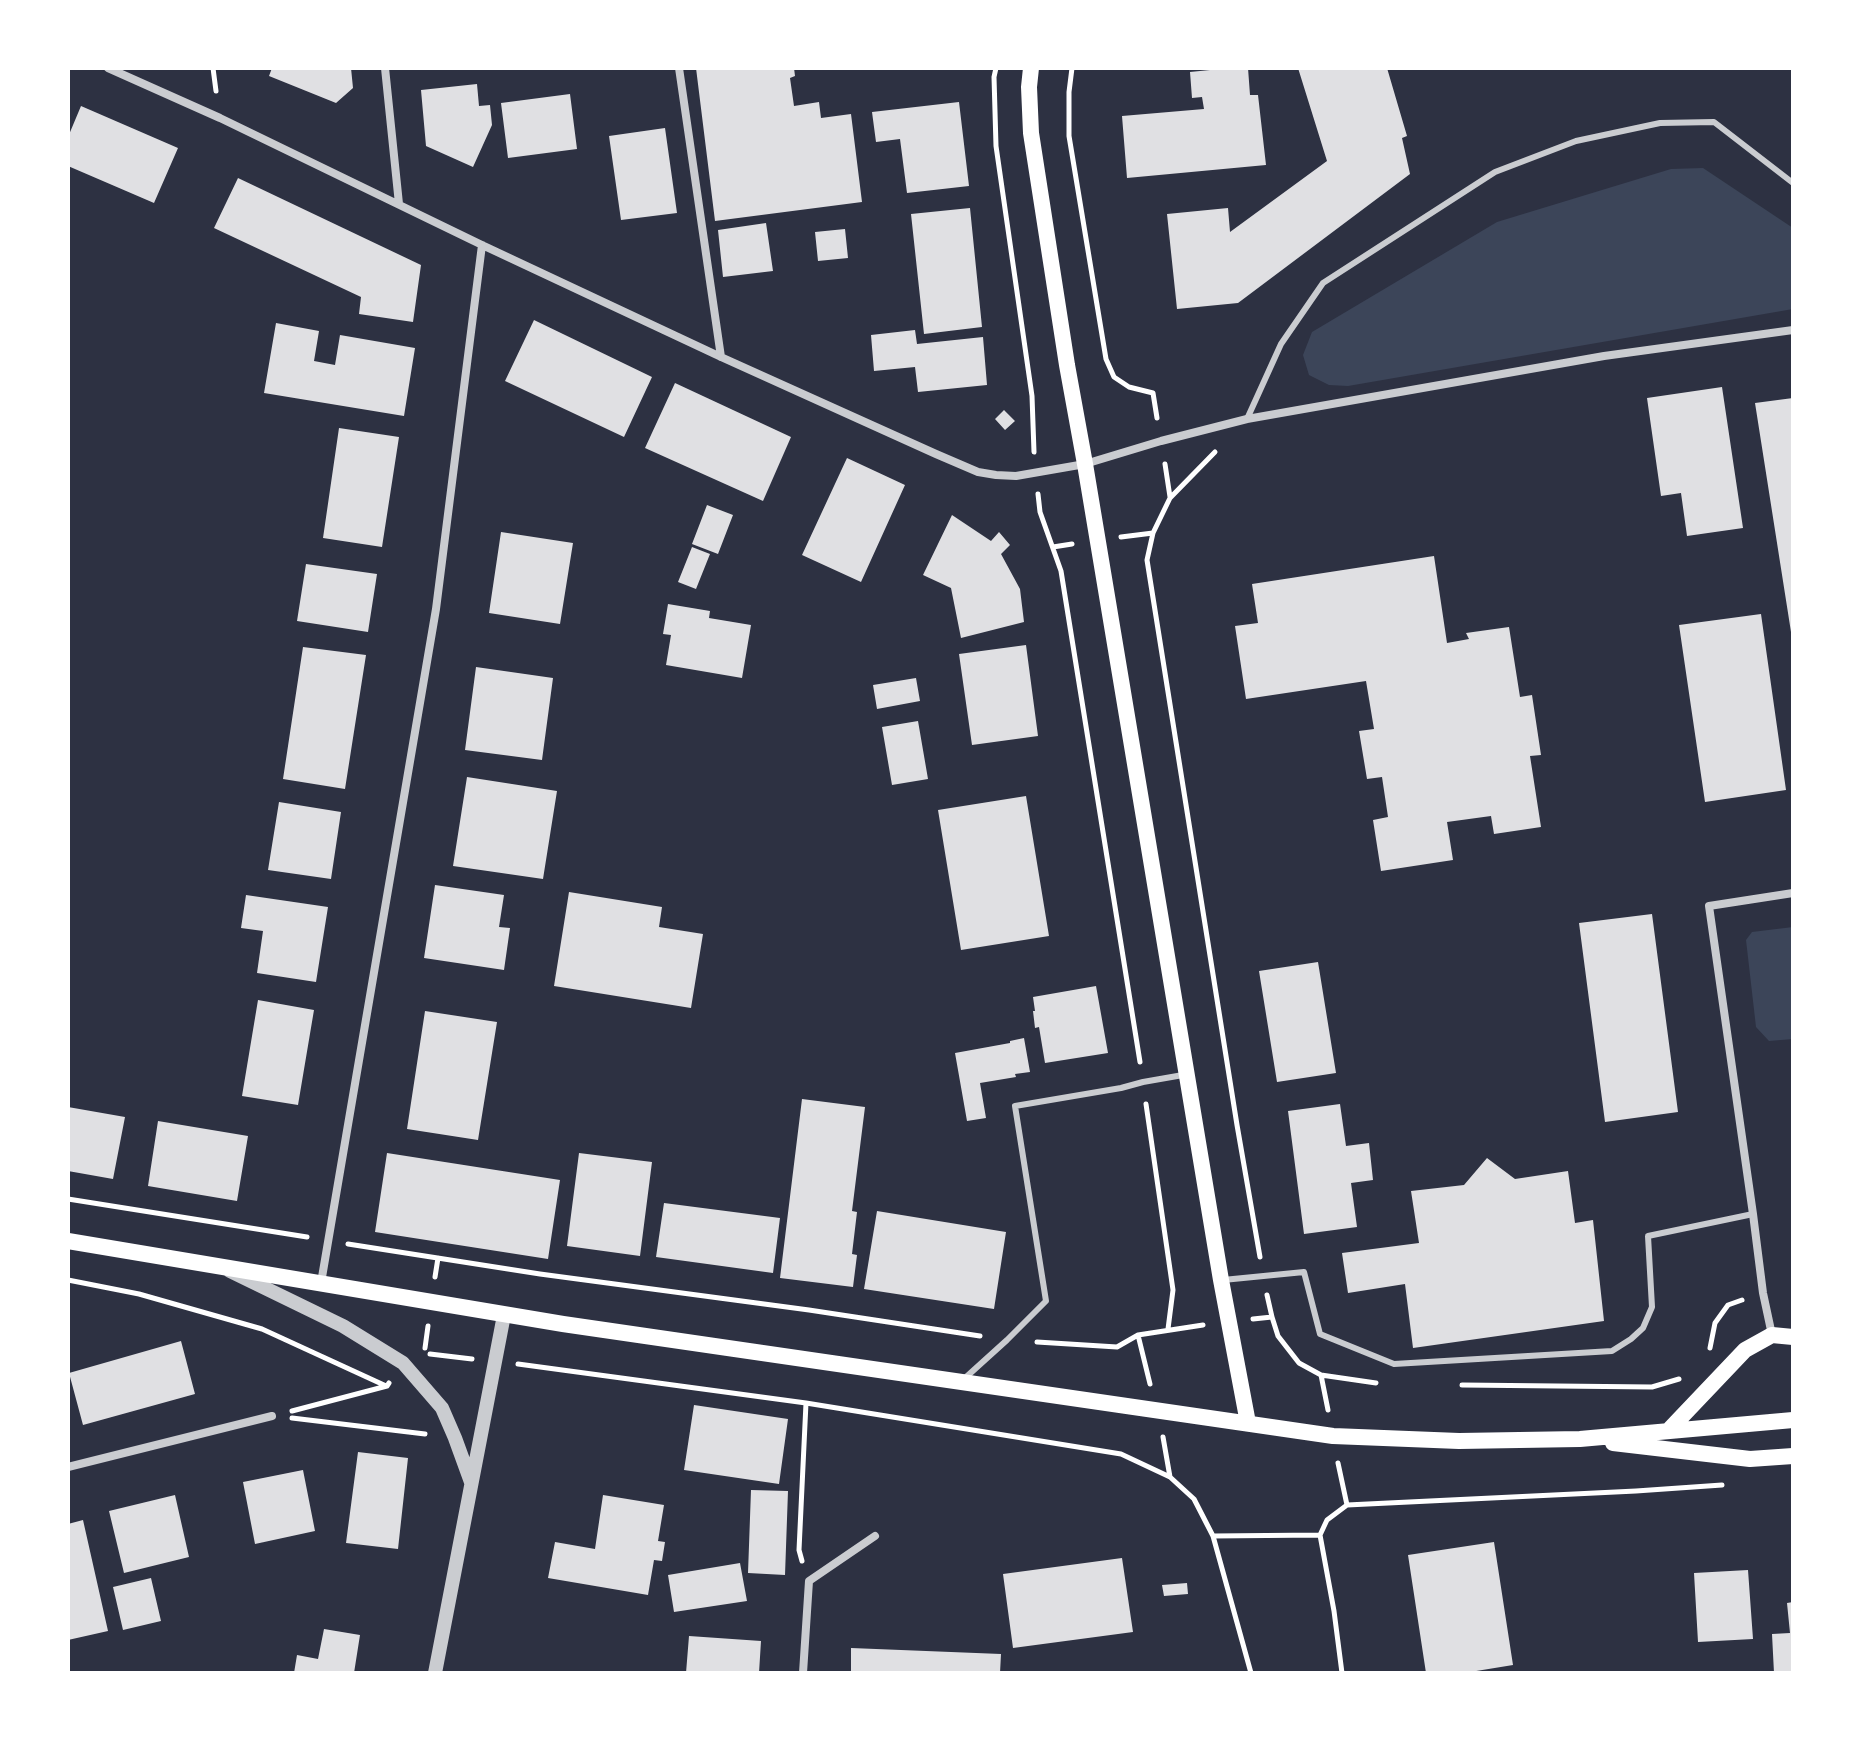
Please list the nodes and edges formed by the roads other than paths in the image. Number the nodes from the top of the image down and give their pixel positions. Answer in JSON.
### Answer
{"nodes":[{"id":1,"x":108,"y":68,"type":"edge"},
{"id":2,"x":385,"y":68,"type":"edge"},
{"id":3,"x":679,"y":68,"type":"edge"},
{"id":4,"x":1031,"y":68,"type":"edge"},
{"id":5,"x":1793,"y":183,"type":"edge"},
{"id":6,"x":399,"y":204,"type":"junction"},
{"id":7,"x":482,"y":245,"type":"junction"},
{"id":8,"x":1793,"y":330,"type":"edge"},
{"id":9,"x":721,"y":357,"type":"junction"},
{"id":10,"x":1247,"y":419,"type":"junction"},
{"id":11,"x":1085,"y":464,"type":"junction"},
{"id":12,"x":1793,"y":893,"type":"edge"},
{"id":13,"x":1187,"y":1075,"type":"junction"},
{"id":14,"x":1753,"y":1214,"type":"junction"},
{"id":15,"x":68,"y":1241,"type":"edge"},
{"id":16,"x":218,"y":1266,"type":"junction"},
{"id":17,"x":1221,"y":1280,"type":"junction"},
{"id":18,"x":321,"y":1284,"type":"junction"},
{"id":19,"x":504,"y":1315,"type":"junction"},
{"id":20,"x":1772,"y":1335,"type":"junction"},
{"id":21,"x":1793,"y":1337,"type":"edge"},
{"id":22,"x":962,"y":1381,"type":"junction"},
{"id":23,"x":272,"y":1416,"type":"road end"},
{"id":24,"x":1793,"y":1420,"type":"edge"},
{"id":25,"x":1248,"y":1423,"type":"junction"},
{"id":26,"x":1668,"y":1431,"type":"junction"},
{"id":27,"x":1580,"y":1439,"type":"junction"},
{"id":28,"x":1793,"y":1456,"type":"edge"},
{"id":29,"x":68,"y":1467,"type":"edge"},
{"id":30,"x":471,"y":1482,"type":"junction"},
{"id":31,"x":875,"y":1536,"type":"dead end"},
{"id":32,"x":435,"y":1673,"type":"edge"},
{"id":33,"x":803,"y":1673,"type":"edge"}],
"edges":[{"from":1,"to":6,"type":"street"},
{"from":2,"to":6,"type":"street"},
{"from":3,"to":9,"type":"street"},
{"from":4,"to":11,"type":"main road"},
{"from":5,"to":10,"type":"lane"},
{"from":6,"to":7,"type":"street"},
{"from":7,"to":9,"type":"street"},
{"from":7,"to":18,"type":"street"},
{"from":8,"to":10,"type":"street"},
{"from":9,"to":11,"type":"street"},
{"from":10,"to":11,"type":"street"},
{"from":11,"to":13,"type":"main road"},
{"from":12,"to":14,"type":"street"},
{"from":13,"to":17,"type":"main road"},
{"from":13,"to":22,"type":"lane"},
{"from":14,"to":17,"type":"lane"},
{"from":14,"to":20,"type":"street"},
{"from":15,"to":16,"type":"main road"},
{"from":16,"to":18,"type":"main road"},
{"from":16,"to":30,"type":"street"},
{"from":17,"to":25,"type":"main road"},
{"from":18,"to":19,"type":"main road"},
{"from":19,"to":22,"type":"main road"},
{"from":19,"to":30,"type":"street"},
{"from":20,"to":21,"type":"main road"},
{"from":20,"to":26,"type":"main road"},
{"from":22,"to":25,"type":"main road"},
{"from":23,"to":29,"type":"street"},
{"from":24,"to":26,"type":"main road"},
{"from":25,"to":27,"type":"main road"},
{"from":26,"to":27,"type":"main road"},
{"from":27,"to":28,"type":"main road"},
{"from":30,"to":32,"type":"street"},
{"from":31,"to":33,"type":"street"}]}
